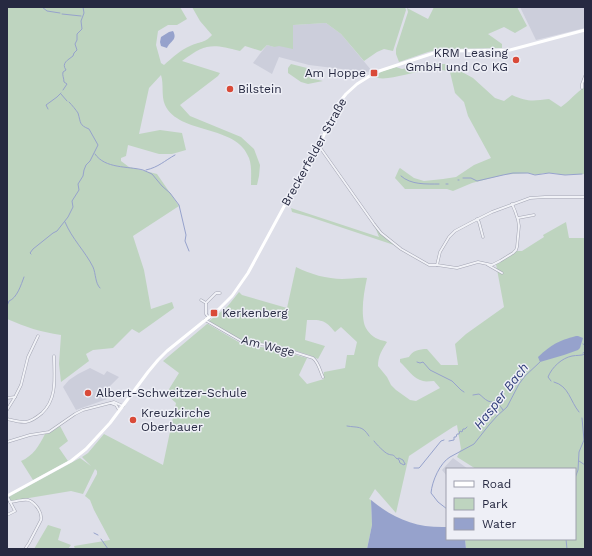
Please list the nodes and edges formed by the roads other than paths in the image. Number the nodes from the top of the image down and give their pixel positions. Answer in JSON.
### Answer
{"nodes":[{"id":1,"x":585,"y":30,"type":"edge"},
{"id":2,"x":585,"y":76,"type":"edge"},
{"id":3,"x":582,"y":88,"type":"dead end"},
{"id":4,"x":319,"y":146,"type":"junction"},
{"id":5,"x":585,"y":197,"type":"edge"},
{"id":6,"x":512,"y":204,"type":"junction"},
{"id":7,"x":534,"y":214,"type":"dead end"},
{"id":8,"x":518,"y":218,"type":"junction"},
{"id":9,"x":476,"y":219,"type":"junction"},
{"id":10,"x":483,"y":237,"type":"dead end"},
{"id":11,"x":487,"y":264,"type":"junction"},
{"id":12,"x":437,"y":265,"type":"junction"},
{"id":13,"x":502,"y":273,"type":"dead end"},
{"id":14,"x":220,"y":293,"type":"dead end"},
{"id":15,"x":202,"y":300,"type":"dead end"},
{"id":16,"x":206,"y":303,"type":"junction"},
{"id":17,"x":209,"y":318,"type":"junction"},
{"id":18,"x":205,"y":320,"type":"junction"},
{"id":19,"x":38,"y":336,"type":"dead end"},
{"id":20,"x":54,"y":356,"type":"dead end"},
{"id":21,"x":323,"y":378,"type":"dead end"},
{"id":22,"x":15,"y":397,"type":"junction"},
{"id":23,"x":7,"y":398,"type":"edge"},
{"id":24,"x":110,"y":403,"type":"junction"},
{"id":25,"x":123,"y":406,"type":"junction"},
{"id":26,"x":7,"y":410,"type":"edge"},
{"id":27,"x":120,"y":410,"type":"junction"},
{"id":28,"x":7,"y":419,"type":"edge"},
{"id":29,"x":7,"y":442,"type":"edge"},
{"id":30,"x":7,"y":496,"type":"edge"},
{"id":31,"x":10,"y":502,"type":"junction"},
{"id":32,"x":7,"y":515,"type":"edge"},
{"id":33,"x":25,"y":549,"type":"edge"}],
"edges":[{"from":1,"to":4,"type":"main road","name":"Breckerfelder Straße"},
{"from":2,"to":3,"type":"street"},
{"from":4,"to":12,"type":"street"},
{"from":4,"to":17,"type":"main road","name":"Breckerfelder Straße"},
{"from":5,"to":6,"type":"street"},
{"from":6,"to":8,"type":"street"},
{"from":6,"to":9,"type":"street"},
{"from":7,"to":8,"type":"street"},
{"from":8,"to":11,"type":"street"},
{"from":9,"to":10,"type":"street"},
{"from":9,"to":12,"type":"street"},
{"from":11,"to":12,"type":"street"},
{"from":11,"to":13,"type":"street"},
{"from":14,"to":16,"type":"street"},
{"from":15,"to":16,"type":"street"},
{"from":16,"to":17,"type":"street"},
{"from":17,"to":18,"type":"main road","name":"Breckerfelder Straße"},
{"from":18,"to":21,"type":"street","name":"Am Wege"},
{"from":18,"to":25,"type":"main road","name":"Breckerfelder Straße"},
{"from":19,"to":22,"type":"street"},
{"from":20,"to":28,"type":"street"},
{"from":22,"to":23,"type":"street"},
{"from":22,"to":26,"type":"street"},
{"from":24,"to":25,"type":"street"},
{"from":24,"to":27,"type":"street"},
{"from":24,"to":29,"type":"street"},
{"from":25,"to":27,"type":"main road","name":"Breckerfelder Straße"},
{"from":27,"to":30,"type":"main road","name":"Breckerfelder Straße"},
{"from":30,"to":31,"type":"street"},
{"from":31,"to":32,"type":"street"},
{"from":31,"to":33,"type":"street"}]}
